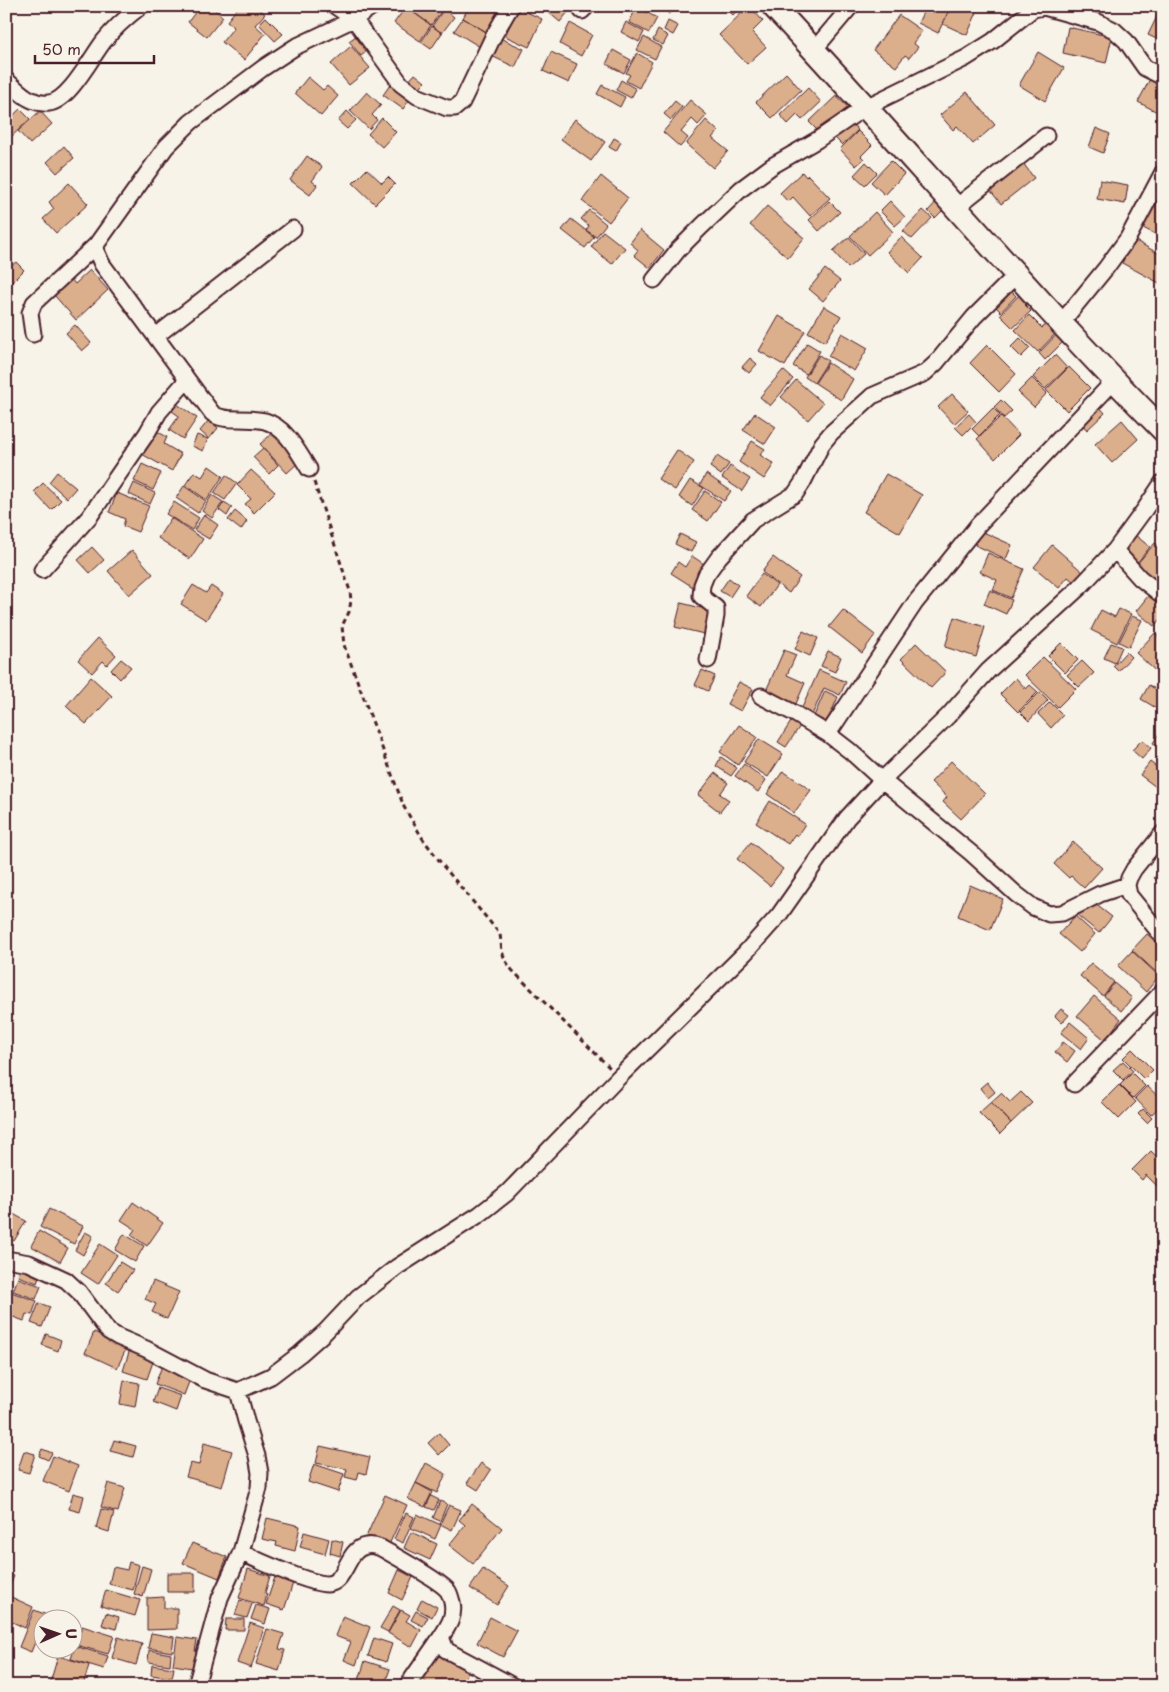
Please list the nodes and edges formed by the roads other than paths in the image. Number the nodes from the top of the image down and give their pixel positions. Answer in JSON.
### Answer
{"nodes":[{"id":1,"x":141,"y":6,"type":"edge"},
{"id":2,"x":335,"y":6,"type":"edge"},
{"id":3,"x":373,"y":6,"type":"edge"},
{"id":4,"x":511,"y":6,"type":"edge"},
{"id":5,"x":772,"y":6,"type":"edge"},
{"id":6,"x":851,"y":6,"type":"edge"},
{"id":7,"x":1034,"y":8,"type":"edge"},
{"id":8,"x":354,"y":19,"type":"junction"},
{"id":9,"x":814,"y":50,"type":"junction"},
{"id":10,"x":1163,"y":77,"type":"edge"},
{"id":11,"x":6,"y":80,"type":"edge"},
{"id":12,"x":864,"y":108,"type":"junction"},
{"id":13,"x":1046,"y":136,"type":"dead end"},
{"id":14,"x":1163,"y":172,"type":"edge"},
{"id":15,"x":955,"y":208,"type":"junction"},
{"id":16,"x":293,"y":229,"type":"dead end"},
{"id":17,"x":96,"y":245,"type":"junction"},
{"id":18,"x":1016,"y":275,"type":"junction"},
{"id":19,"x":654,"y":280,"type":"dead end"},
{"id":20,"x":1061,"y":323,"type":"junction"},
{"id":21,"x":33,"y":334,"type":"dead end"},
{"id":22,"x":156,"y":336,"type":"junction"},
{"id":23,"x":187,"y":380,"type":"junction"},
{"id":24,"x":1114,"y":381,"type":"junction"},
{"id":25,"x":1163,"y":430,"type":"edge"},
{"id":26,"x":309,"y":470,"type":"road end"},
{"id":27,"x":1163,"y":482,"type":"edge"},
{"id":28,"x":1115,"y":550,"type":"junction"},
{"id":29,"x":42,"y":570,"type":"dead end"},
{"id":30,"x":1163,"y":596,"type":"edge"},
{"id":31,"x":708,"y":660,"type":"dead end"},
{"id":32,"x":761,"y":696,"type":"dead end"},
{"id":33,"x":828,"y":734,"type":"junction"},
{"id":34,"x":882,"y":780,"type":"junction"},
{"id":35,"x":1163,"y":833,"type":"edge"},
{"id":36,"x":1127,"y":885,"type":"junction"},
{"id":37,"x":1163,"y":937,"type":"edge"},
{"id":38,"x":1163,"y":991,"type":"edge"},
{"id":39,"x":1074,"y":1084,"type":"dead end"},
{"id":40,"x":6,"y":1259,"type":"edge"},
{"id":41,"x":238,"y":1391,"type":"junction"},
{"id":42,"x":241,"y":1552,"type":"junction"},
{"id":43,"x":441,"y":1637,"type":"junction"},
{"id":44,"x":196,"y":1686,"type":"edge"},
{"id":45,"x":407,"y":1686,"type":"edge"},
{"id":46,"x":513,"y":1686,"type":"edge"}],
"edges":[{"from":1,"to":11,"type":"street"},
{"from":2,"to":8,"type":"street"},
{"from":3,"to":8,"type":"street"},
{"from":4,"to":8,"type":"street"},
{"from":5,"to":9,"type":"highway"},
{"from":6,"to":9,"type":"street"},
{"from":7,"to":10,"type":"street"},
{"from":7,"to":12,"type":"street"},
{"from":8,"to":17,"type":"street"},
{"from":9,"to":12,"type":"highway"},
{"from":12,"to":15,"type":"highway"},
{"from":12,"to":19,"type":"street"},
{"from":13,"to":15,"type":"street"},
{"from":14,"to":20,"type":"street"},
{"from":15,"to":18,"type":"highway"},
{"from":16,"to":22,"type":"street"},
{"from":17,"to":21,"type":"street"},
{"from":17,"to":22,"type":"street"},
{"from":18,"to":20,"type":"highway"},
{"from":18,"to":31,"type":"street"},
{"from":20,"to":24,"type":"highway"},
{"from":22,"to":23,"type":"street"},
{"from":23,"to":26,"type":"street"},
{"from":23,"to":29,"type":"street"},
{"from":24,"to":25,"type":"highway"},
{"from":24,"to":33,"type":"street"},
{"from":27,"to":28,"type":"street"},
{"from":28,"to":30,"type":"street"},
{"from":28,"to":34,"type":"street"},
{"from":32,"to":33,"type":"street"},
{"from":33,"to":34,"type":"street"},
{"from":34,"to":36,"type":"street"},
{"from":34,"to":41,"type":"street"},
{"from":35,"to":36,"type":"street"},
{"from":36,"to":37,"type":"street"},
{"from":38,"to":39,"type":"street"},
{"from":40,"to":41,"type":"street"},
{"from":41,"to":42,"type":"street"},
{"from":42,"to":43,"type":"street"},
{"from":42,"to":44,"type":"street"},
{"from":43,"to":45,"type":"street"},
{"from":43,"to":46,"type":"street"}]}
